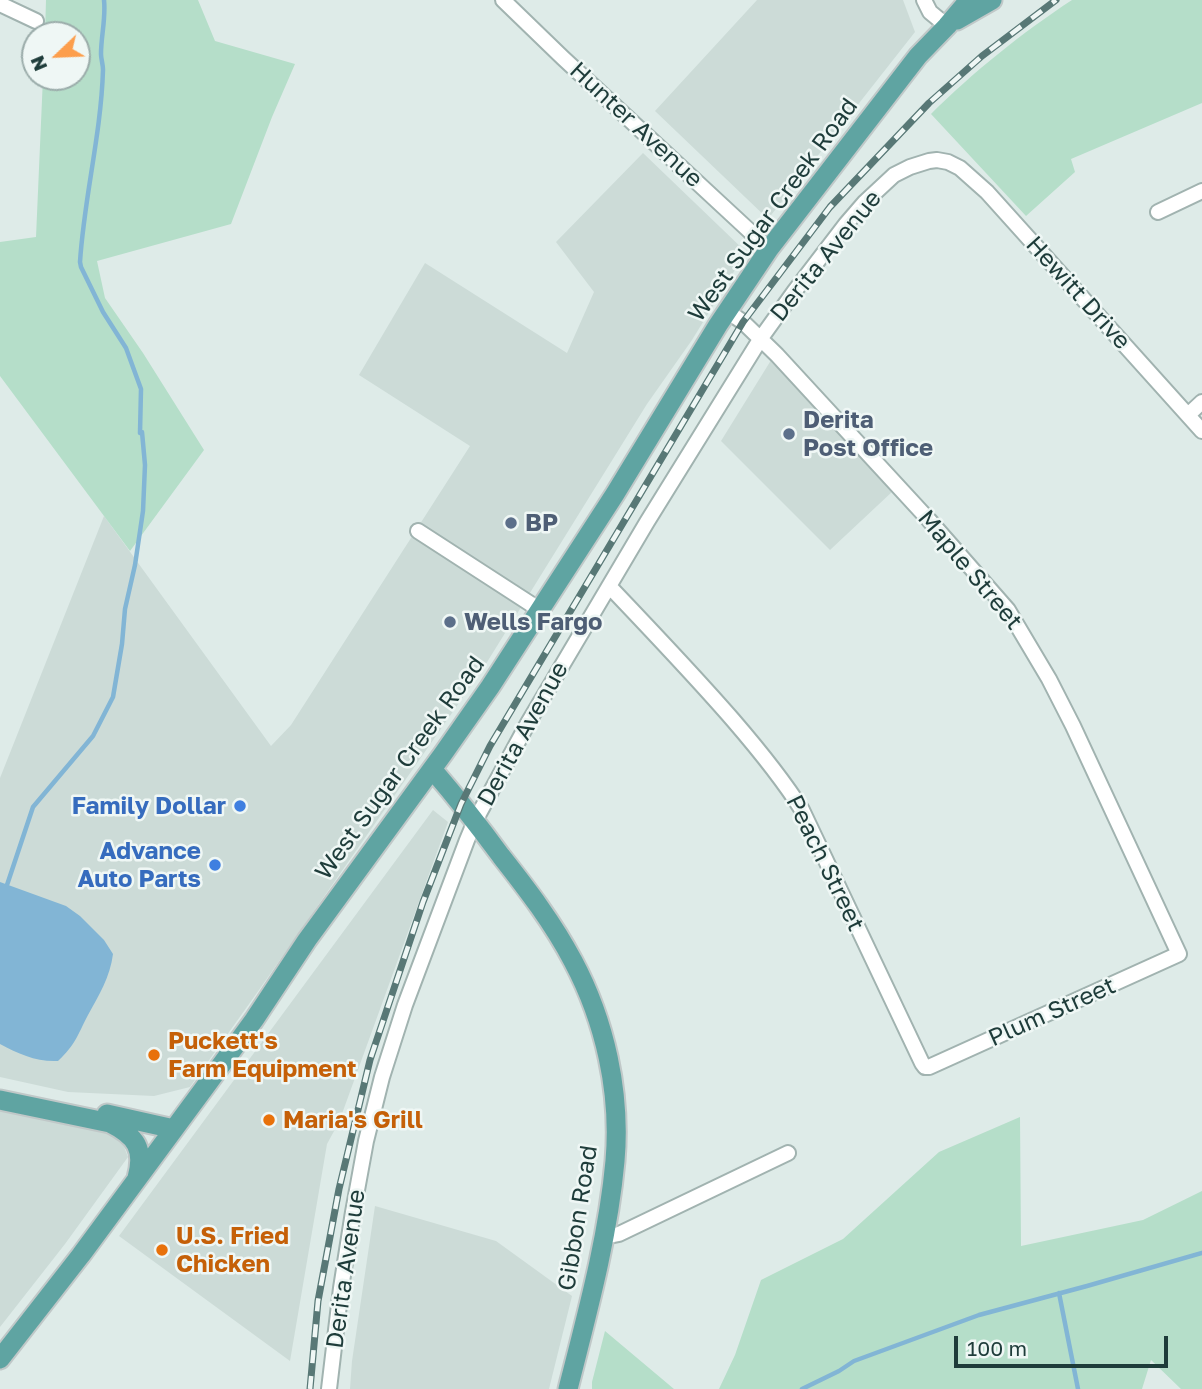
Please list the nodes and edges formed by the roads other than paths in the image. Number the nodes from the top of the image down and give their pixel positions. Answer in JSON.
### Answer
{"nodes":[{"id":1,"x":503,"y":0,"type":"edge"},
{"id":2,"x":924,"y":0,"type":"edge"},
{"id":3,"x":969,"y":0,"type":"edge"},
{"id":4,"x":992,"y":0,"type":"edge"},
{"id":5,"x":0,"y":5,"type":"edge"},
{"id":6,"x":36,"y":21,"type":"dead end"},
{"id":7,"x":947,"y":26,"type":"junction"},
{"id":8,"x":948,"y":162,"type":"joint"},
{"id":9,"x":1202,"y":191,"type":"edge"},
{"id":10,"x":1158,"y":212,"type":"dead end"},
{"id":11,"x":769,"y":249,"type":"junction"},
{"id":12,"x":727,"y":311,"type":"junction"},
{"id":13,"x":761,"y":338,"type":"junction"},
{"id":14,"x":1202,"y":402,"type":"edge"},
{"id":15,"x":1188,"y":415,"type":"junction"},
{"id":16,"x":1202,"y":431,"type":"edge"},
{"id":17,"x":418,"y":531,"type":"dead end"},
{"id":18,"x":609,"y":586,"type":"junction"},
{"id":19,"x":540,"y":610,"type":"junction"},
{"id":20,"x":432,"y":769,"type":"junction"},
{"id":21,"x":475,"y":821,"type":"junction"},
{"id":22,"x":1179,"y":954,"type":"joint"},
{"id":23,"x":925,"y":1067,"type":"joint"},
{"id":24,"x":0,"y":1091,"type":"edge"},
{"id":25,"x":0,"y":1100,"type":"edge"},
{"id":26,"x":174,"y":1129,"type":"junction"},
{"id":27,"x":788,"y":1153,"type":"dead end"},
{"id":28,"x":137,"y":1179,"type":"junction"},
{"id":29,"x":604,"y":1237,"type":"junction"},
{"id":30,"x":0,"y":1359,"type":"edge"},
{"id":31,"x":329,"y":1389,"type":"edge"},
{"id":32,"x":568,"y":1389,"type":"edge"}],
"edges":[{"from":1,"to":11,"type":"street","name":"Hunter Avenue"},
{"from":2,"to":7,"type":"street"},
{"from":3,"to":7,"type":"main road","name":"West Sugar Creek Road"},
{"from":4,"to":7,"type":"main road","name":"West Sugar Creek Road"},
{"from":5,"to":6,"type":"street"},
{"from":7,"to":11,"type":"main road","name":"West Sugar Creek Road"},
{"from":8,"to":13,"type":"street","name":"Derita Avenue"},
{"from":8,"to":15,"type":"street","name":"Hewitt Drive"},
{"from":9,"to":10,"type":"street"},
{"from":11,"to":12,"type":"main road","name":"West Sugar Creek Road"},
{"from":12,"to":13,"type":"street","name":"Maple Street"},
{"from":12,"to":19,"type":"main road","name":"West Sugar Creek Road"},
{"from":13,"to":18,"type":"street","name":"Derita Avenue"},
{"from":13,"to":22,"type":"street","name":"Maple Street"},
{"from":14,"to":15,"type":"street"},
{"from":15,"to":16,"type":"street","name":"Hewitt Drive"},
{"from":17,"to":19,"type":"street"},
{"from":18,"to":21,"type":"street","name":"Derita Avenue"},
{"from":18,"to":23,"type":"street","name":"Peach Street"},
{"from":19,"to":20,"type":"main road","name":"West Sugar Creek Road"},
{"from":20,"to":21,"type":"main road","name":"Gibbon Road"},
{"from":20,"to":26,"type":"main road","name":"West Sugar Creek Road"},
{"from":21,"to":29,"type":"main road","name":"Gibbon Road"},
{"from":21,"to":31,"type":"street","name":"Derita Avenue"},
{"from":22,"to":23,"type":"street","name":"Plum Street"},
{"from":24,"to":26,"type":"main road"},
{"from":25,"to":28,"type":"main road"},
{"from":26,"to":28,"type":"main road","name":"West Sugar Creek Road"},
{"from":27,"to":29,"type":"street"},
{"from":28,"to":30,"type":"main road","name":"West Sugar Creek Road"},
{"from":29,"to":32,"type":"main road","name":"Gibbon Road"}]}
